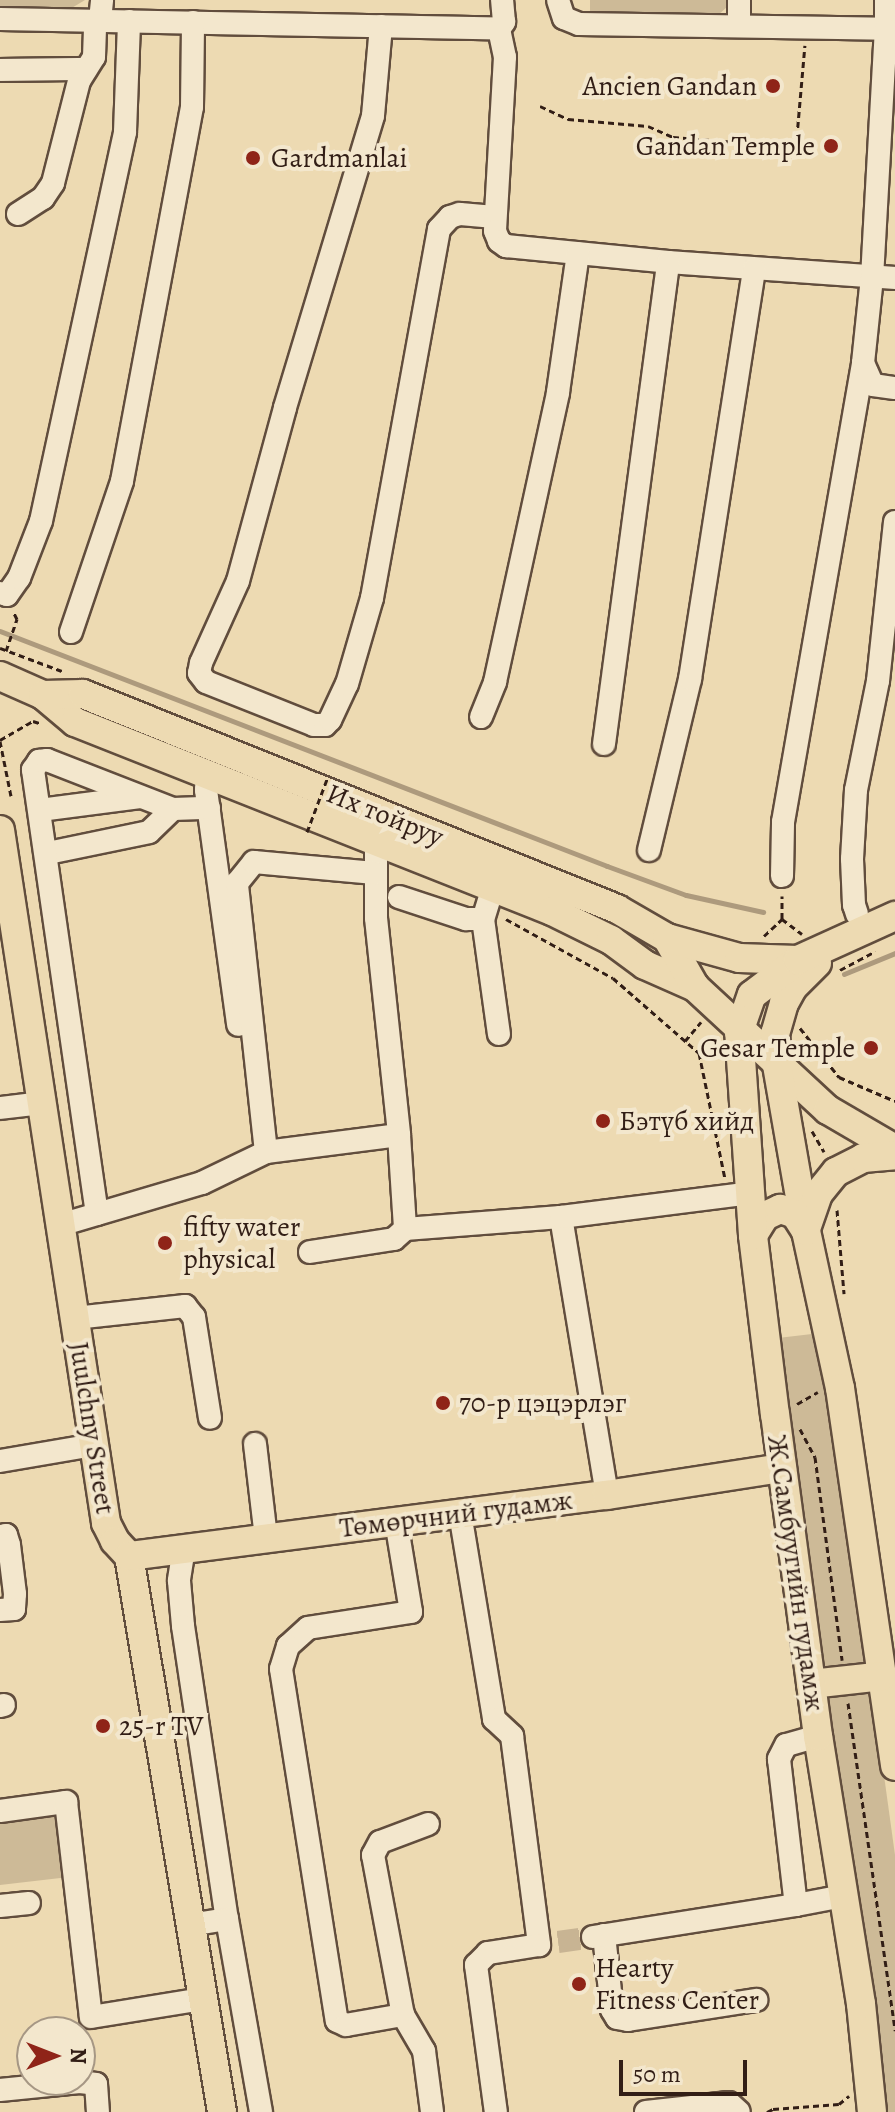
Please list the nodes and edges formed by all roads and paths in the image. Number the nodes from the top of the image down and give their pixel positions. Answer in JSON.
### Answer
{"nodes":[{"id":1,"x":502,"y":0,"type":"edge"},
{"id":2,"x":558,"y":0,"type":"edge"},
{"id":3,"x":739,"y":0,"type":"edge"},
{"id":4,"x":886,"y":0,"type":"edge"},
{"id":5,"x":99,"y":13,"type":"edge"},
{"id":6,"x":0,"y":19,"type":"edge"},
{"id":7,"x":129,"y":21,"type":"junction"},
{"id":8,"x":193,"y":22,"type":"junction"},
{"id":9,"x":739,"y":25,"type":"junction"},
{"id":10,"x":381,"y":26,"type":"junction"},
{"id":11,"x":805,"y":27,"type":"junction"},
{"id":12,"x":499,"y":29,"type":"junction"},
{"id":13,"x":886,"y":29,"type":"junction"},
{"id":14,"x":86,"y":69,"type":"junction"},
{"id":15,"x":0,"y":70,"type":"edge"},
{"id":16,"x":540,"y":106,"type":"dead end"},
{"id":17,"x":18,"y":214,"type":"dead end"},
{"id":18,"x":495,"y":217,"type":"junction"},
{"id":19,"x":578,"y":253,"type":"junction"},
{"id":20,"x":668,"y":262,"type":"junction"},
{"id":21,"x":754,"y":269,"type":"junction"},
{"id":22,"x":884,"y":278,"type":"edge"},
{"id":23,"x":863,"y":363,"type":"junction"},
{"id":24,"x":895,"y":388,"type":"edge"},
{"id":25,"x":895,"y":522,"type":"edge"},
{"id":26,"x":0,"y":593,"type":"edge"},
{"id":27,"x":17,"y":619,"type":"dead end"},
{"id":28,"x":71,"y":632,"type":"dead end"},
{"id":29,"x":3,"y":664,"type":"edge"},
{"id":30,"x":43,"y":695,"type":"junction"},
{"id":31,"x":481,"y":717,"type":"dead end"},
{"id":32,"x":0,"y":741,"type":"edge"},
{"id":33,"x":604,"y":744,"type":"dead end"},
{"id":34,"x":207,"y":772,"type":"junction"},
{"id":35,"x":327,"y":779,"type":"dead end"},
{"id":36,"x":11,"y":796,"type":"dead end"},
{"id":37,"x":141,"y":797,"type":"junction"},
{"id":38,"x":209,"y":808,"type":"junction"},
{"id":39,"x":173,"y":809,"type":"junction"},
{"id":40,"x":40,"y":810,"type":"junction"},
{"id":41,"x":307,"y":832,"type":"dead end"},
{"id":42,"x":0,"y":834,"type":"edge"},
{"id":43,"x":376,"y":840,"type":"junction"},
{"id":44,"x":649,"y":850,"type":"dead end"},
{"id":45,"x":48,"y":853,"type":"junction"},
{"id":46,"x":374,"y":873,"type":"junction"},
{"id":47,"x":782,"y":876,"type":"joint"},
{"id":48,"x":493,"y":887,"type":"junction"},
{"id":49,"x":399,"y":897,"type":"dead end"},
{"id":50,"x":857,"y":914,"type":"dead end"},
{"id":51,"x":895,"y":916,"type":"edge"},
{"id":52,"x":483,"y":919,"type":"junction"},
{"id":53,"x":782,"y":919,"type":"junction"},
{"id":54,"x":667,"y":938,"type":"junction"},
{"id":55,"x":757,"y":943,"type":"dead end"},
{"id":56,"x":836,"y":944,"type":"junction"},
{"id":57,"x":801,"y":947,"type":"junction"},
{"id":58,"x":882,"y":948,"type":"dead end"},
{"id":59,"x":828,"y":976,"type":"dead end"},
{"id":60,"x":695,"y":987,"type":"junction"},
{"id":61,"x":799,"y":1028,"type":"dead end"},
{"id":62,"x":739,"y":1032,"type":"junction"},
{"id":63,"x":499,"y":1034,"type":"dead end"},
{"id":64,"x":777,"y":1065,"type":"junction"},
{"id":65,"x":895,"y":1101,"type":"edge"},
{"id":66,"x":42,"y":1103,"type":"junction"},
{"id":67,"x":0,"y":1108,"type":"edge"},
{"id":68,"x":747,"y":1130,"type":"junction"},
{"id":69,"x":399,"y":1135,"type":"junction"},
{"id":70,"x":266,"y":1145,"type":"junction"},
{"id":71,"x":895,"y":1152,"type":"edge"},
{"id":72,"x":750,"y":1193,"type":"junction"},
{"id":73,"x":837,"y":1198,"type":"dead end"},
{"id":74,"x":97,"y":1214,"type":"junction"},
{"id":75,"x":561,"y":1217,"type":"junction"},
{"id":76,"x":60,"y":1225,"type":"junction"},
{"id":77,"x":405,"y":1229,"type":"junction"},
{"id":78,"x":806,"y":1231,"type":"junction"},
{"id":79,"x":753,"y":1235,"type":"junction"},
{"id":80,"x":310,"y":1252,"type":"dead end"},
{"id":81,"x":845,"y":1297,"type":"dead end"},
{"id":82,"x":75,"y":1318,"type":"junction"},
{"id":83,"x":840,"y":1388,"type":"junction"},
{"id":84,"x":210,"y":1418,"type":"dead end"},
{"id":85,"x":255,"y":1444,"type":"dead end"},
{"id":86,"x":94,"y":1445,"type":"junction"},
{"id":87,"x":0,"y":1461,"type":"edge"},
{"id":88,"x":782,"y":1468,"type":"junction"},
{"id":89,"x":607,"y":1495,"type":"junction"},
{"id":90,"x":460,"y":1513,"type":"junction"},
{"id":91,"x":396,"y":1521,"type":"junction"},
{"id":92,"x":0,"y":1536,"type":"edge"},
{"id":93,"x":266,"y":1538,"type":"junction"},
{"id":94,"x":184,"y":1548,"type":"junction"},
{"id":95,"x":129,"y":1556,"type":"junction"},
{"id":96,"x":0,"y":1610,"type":"edge"},
{"id":97,"x":883,"y":1676,"type":"junction"},
{"id":98,"x":845,"y":1680,"type":"junction"},
{"id":99,"x":811,"y":1684,"type":"junction"},
{"id":100,"x":892,"y":1712,"type":"edge"},
{"id":101,"x":818,"y":1736,"type":"junction"},
{"id":102,"x":895,"y":1766,"type":"edge"},
{"id":103,"x":0,"y":1811,"type":"edge"},
{"id":104,"x":428,"y":1824,"type":"dead end"},
{"id":105,"x":843,"y":1896,"type":"junction"},
{"id":106,"x":29,"y":1903,"type":"dead end"},
{"id":107,"x":796,"y":1905,"type":"junction"},
{"id":108,"x":0,"y":1906,"type":"edge"},
{"id":109,"x":227,"y":1919,"type":"junction"},
{"id":110,"x":190,"y":1925,"type":"junction"},
{"id":111,"x":202,"y":1999,"type":"junction"},
{"id":112,"x":756,"y":2000,"type":"dead end"},
{"id":113,"x":403,"y":2015,"type":"junction"},
{"id":114,"x":895,"y":2031,"type":"edge"},
{"id":115,"x":0,"y":2090,"type":"edge"},
{"id":116,"x":839,"y":2104,"type":"dead end"},
{"id":117,"x":98,"y":2112,"type":"edge"},
{"id":118,"x":222,"y":2112,"type":"edge"},
{"id":119,"x":261,"y":2112,"type":"edge"},
{"id":120,"x":432,"y":2112,"type":"edge"},
{"id":121,"x":496,"y":2112,"type":"edge"},
{"id":122,"x":646,"y":2112,"type":"edge"},
{"id":123,"x":739,"y":2112,"type":"edge"},
{"id":124,"x":840,"y":2112,"type":"edge"},
{"id":125,"x":872,"y":2112,"type":"edge"}],
"edges":[{"from":1,"to":12,"type":"street"},
{"from":2,"to":9,"type":"street"},
{"from":3,"to":9,"type":"street"},
{"from":4,"to":13,"type":"street"},
{"from":5,"to":6,"type":"street"},
{"from":5,"to":7,"type":"street"},
{"from":5,"to":14,"type":"street"},
{"from":7,"to":8,"type":"street"},
{"from":7,"to":26,"type":"street"},
{"from":8,"to":10,"type":"street"},
{"from":8,"to":28,"type":"street"},
{"from":9,"to":11,"type":"street"},
{"from":10,"to":12,"type":"street"},
{"from":10,"to":18,"type":"street"},
{"from":11,"to":13,"type":"street"},
{"from":11,"to":16,"type":"path"},
{"from":12,"to":18,"type":"street"},
{"from":13,"to":22,"type":"street"},
{"from":14,"to":15,"type":"street"},
{"from":14,"to":17,"type":"street"},
{"from":18,"to":19,"type":"street"},
{"from":19,"to":20,"type":"street"},
{"from":19,"to":31,"type":"street"},
{"from":20,"to":21,"type":"street"},
{"from":20,"to":33,"type":"street"},
{"from":21,"to":22,"type":"street"},
{"from":21,"to":44,"type":"street"},
{"from":22,"to":23,"type":"street"},
{"from":23,"to":24,"type":"street"},
{"from":23,"to":47,"type":"street"},
{"from":25,"to":50,"type":"street"},
{"from":27,"to":29,"type":"path"},
{"from":29,"to":30,"type":"main road","name":"Их тойруу"},
{"from":30,"to":34,"type":"main road","name":"Их тойруу"},
{"from":30,"to":54,"type":"main road","name":"Их тойруу"},
{"from":32,"to":36,"type":"path"},
{"from":34,"to":38,"type":"street"},
{"from":34,"to":43,"type":"main road","name":"Их тойруу"},
{"from":35,"to":41,"type":"path","bridge":true},
{"from":37,"to":39,"type":"street"},
{"from":37,"to":40,"type":"street"},
{"from":37,"to":40,"type":"street"},
{"from":38,"to":39,"type":"street"},
{"from":38,"to":70,"type":"street"},
{"from":39,"to":45,"type":"street"},
{"from":40,"to":45,"type":"street"},
{"from":42,"to":66,"type":"main road","name":"Juulchny Street"},
{"from":43,"to":46,"type":"street"},
{"from":43,"to":48,"type":"main road","name":"Их тойруу"},
{"from":45,"to":74,"type":"street"},
{"from":46,"to":69,"type":"street"},
{"from":46,"to":70,"type":"street"},
{"from":47,"to":53,"type":"path"},
{"from":48,"to":52,"type":"street"},
{"from":48,"to":60,"type":"main road","name":"Их тойруу"},
{"from":49,"to":52,"type":"street"},
{"from":51,"to":56,"type":"main road"},
{"from":52,"to":63,"type":"street"},
{"from":53,"to":55,"type":"path"},
{"from":53,"to":57,"type":"path"},
{"from":54,"to":57,"type":"main road"},
{"from":54,"to":60,"type":"main road","name":"Их тойруу"},
{"from":56,"to":57,"type":"main road"},
{"from":56,"to":64,"type":"main road"},
{"from":57,"to":62,"type":"main road"},
{"from":58,"to":59,"type":"path"},
{"from":60,"to":62,"type":"main road","name":"Их тойруу"},
{"from":60,"to":68,"type":"main road"},
{"from":61,"to":65,"type":"path"},
{"from":62,"to":64,"type":"main road","name":"Их тойруу"},
{"from":62,"to":68,"type":"main road","name":"Ж.Самбуугийн гудамж"},
{"from":64,"to":71,"type":"main road"},
{"from":64,"to":78,"type":"main road"},
{"from":66,"to":67,"type":"street"},
{"from":66,"to":76,"type":"main road","name":"Juulchny Street"},
{"from":68,"to":72,"type":"main road","name":"Ж.Самбуугийн гудамж"},
{"from":69,"to":70,"type":"street"},
{"from":69,"to":77,"type":"street"},
{"from":70,"to":74,"type":"street"},
{"from":71,"to":78,"type":"main road"},
{"from":72,"to":75,"type":"street"},
{"from":72,"to":79,"type":"main road","name":"Ж.Самбуугийн гудамж"},
{"from":73,"to":81,"type":"path"},
{"from":74,"to":76,"type":"street"},
{"from":75,"to":77,"type":"street"},
{"from":75,"to":89,"type":"street"},
{"from":76,"to":82,"type":"main road","name":"Juulchny Street"},
{"from":77,"to":80,"type":"street"},
{"from":78,"to":79,"type":"main road"},
{"from":78,"to":83,"type":"main road"},
{"from":79,"to":88,"type":"main road","name":"Ж.Самбуугийн гудамж"},
{"from":82,"to":84,"type":"street"},
{"from":82,"to":86,"type":"main road","name":"Juulchny Street"},
{"from":83,"to":97,"type":"main road"},
{"from":83,"to":98,"type":"path"},
{"from":85,"to":93,"type":"street"},
{"from":86,"to":87,"type":"street"},
{"from":86,"to":95,"type":"main road","name":"Juulchny Street"},
{"from":88,"to":89,"type":"main road","name":"Төмөрчний гудамж"},
{"from":88,"to":99,"type":"main road","name":"Ж.Самбуугийн гудамж"},
{"from":89,"to":90,"type":"main road","name":"Төмөрчний гудамж"},
{"from":90,"to":91,"type":"main road","name":"Төмөрчний гудамж"},
{"from":90,"to":121,"type":"street"},
{"from":91,"to":93,"type":"main road","name":"Төмөрчний гудамж"},
{"from":91,"to":113,"type":"street"},
{"from":92,"to":96,"type":"street"},
{"from":93,"to":94,"type":"main road","name":"Төмөрчний гудамж"},
{"from":94,"to":95,"type":"main road","name":"Төмөрчний гудамж"},
{"from":94,"to":109,"type":"street"},
{"from":95,"to":110,"type":"main road","name":"Juulchny Street"},
{"from":97,"to":98,"type":"main road"},
{"from":97,"to":100,"type":"main road"},
{"from":98,"to":99,"type":"main road"},
{"from":98,"to":114,"type":"path"},
{"from":99,"to":101,"type":"main road","name":"Ж.Самбуугийн гудамж"},
{"from":100,"to":102,"type":"main road"},
{"from":101,"to":105,"type":"main road","name":"Ж.Самбуугийн гудамж"},
{"from":101,"to":107,"type":"street"},
{"from":103,"to":111,"type":"street"},
{"from":104,"to":113,"type":"street"},
{"from":105,"to":107,"type":"street"},
{"from":105,"to":125,"type":"main road","name":"Ж.Самбуугийн гудамж"},
{"from":106,"to":108,"type":"street"},
{"from":107,"to":112,"type":"street"},
{"from":109,"to":110,"type":"street"},
{"from":109,"to":119,"type":"street"},
{"from":110,"to":111,"type":"main road","name":"Juulchny Street"},
{"from":111,"to":118,"type":"main road","name":"Juulchny Street"},
{"from":113,"to":120,"type":"street"},
{"from":115,"to":117,"type":"street"},
{"from":116,"to":124,"type":"path"},
{"from":122,"to":123,"type":"street"}]}
